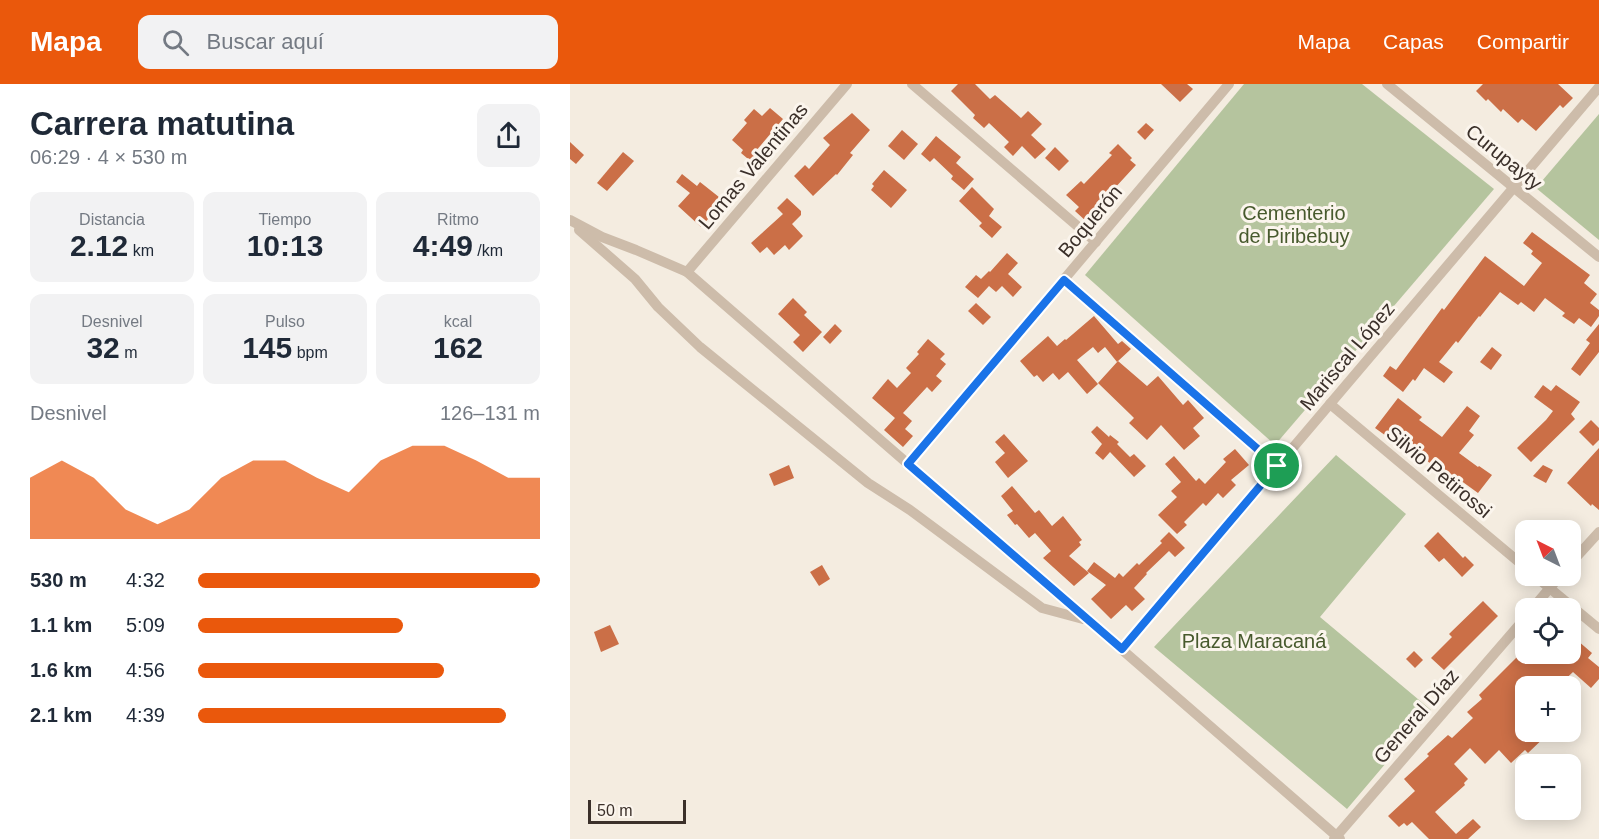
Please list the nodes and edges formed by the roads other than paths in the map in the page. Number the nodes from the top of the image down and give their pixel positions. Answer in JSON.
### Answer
{"nodes":[{"id":1,"x":847,"y":84,"type":"edge"},
{"id":2,"x":912,"y":84,"type":"edge"},
{"id":3,"x":1229,"y":84,"type":"edge"},
{"id":4,"x":1387,"y":84,"type":"edge"},
{"id":5,"x":1599,"y":87,"type":"edge"},
{"id":6,"x":1514,"y":188,"type":"junction"},
{"id":7,"x":570,"y":221,"type":"edge"},
{"id":8,"x":1096,"y":242,"type":"junction"},
{"id":9,"x":1599,"y":257,"type":"edge"},
{"id":10,"x":687,"y":272,"type":"junction"},
{"id":11,"x":1064,"y":280,"type":"junction"},
{"id":12,"x":1330,"y":404,"type":"junction"},
{"id":13,"x":908,"y":464,"type":"junction"},
{"id":14,"x":1277,"y":466,"type":"junction"},
{"id":15,"x":1599,"y":532,"type":"edge"},
{"id":16,"x":1581,"y":552,"type":"edge"},
{"id":17,"x":1515,"y":559,"type":"edge"},
{"id":18,"x":1548,"y":586,"type":"edge"},
{"id":19,"x":1550,"y":588,"type":"junction"},
{"id":20,"x":1541,"y":598,"type":"edge"},
{"id":21,"x":1088,"y":620,"type":"junction"},
{"id":22,"x":1515,"y":629,"type":"edge"},
{"id":23,"x":1599,"y":629,"type":"edge"},
{"id":24,"x":1122,"y":649,"type":"junction"},
{"id":25,"x":1337,"y":838,"type":"edge"}],
"edges":[{"from":1,"to":10,"type":"street","name":"Lomas Valentinas"},
{"from":2,"to":8,"type":"street"},
{"from":3,"to":8,"type":"street","name":"Boquerón"},
{"from":4,"to":6,"type":"street","name":"Curupayty"},
{"from":5,"to":6,"type":"street","name":"Mariscal López"},
{"from":6,"to":9,"type":"street","name":"Curupayty"},
{"from":6,"to":12,"type":"street","name":"Mariscal López"},
{"from":7,"to":10,"type":"street"},
{"from":7,"to":21,"type":"street"},
{"from":8,"to":11,"type":"street","name":"Boquerón"},
{"from":10,"to":13,"type":"street"},
{"from":11,"to":13,"type":"street","name":"Boquerón"},
{"from":11,"to":14,"type":"street"},
{"from":12,"to":14,"type":"street","name":"Mariscal López"},
{"from":12,"to":17,"type":"street","name":"Silvio Petirossi"},
{"from":13,"to":21,"type":"street"},
{"from":14,"to":24,"type":"street","name":"Mariscal López"},
{"from":15,"to":16,"type":"street"},
{"from":18,"to":19,"type":"street"},
{"from":19,"to":20,"type":"street"},
{"from":19,"to":23,"type":"street"},
{"from":21,"to":24,"type":"street"},
{"from":22,"to":25,"type":"street","name":"General Díaz"},
{"from":24,"to":25,"type":"street"}]}
